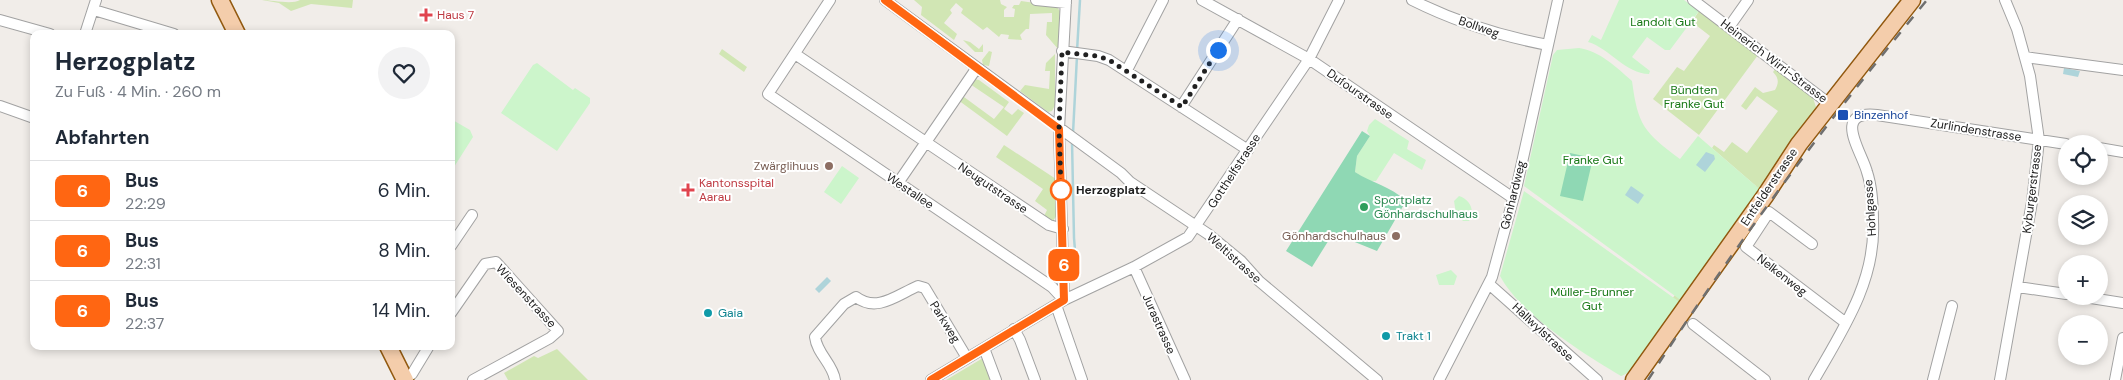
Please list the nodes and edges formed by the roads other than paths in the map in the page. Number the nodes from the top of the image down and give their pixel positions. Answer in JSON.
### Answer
{"nodes":[{"id":1,"x":220,"y":0,"type":"edge"},
{"id":2,"x":830,"y":0,"type":"edge"},
{"id":3,"x":885,"y":0,"type":"edge"},
{"id":4,"x":1036,"y":0,"type":"edge"},
{"id":5,"x":1162,"y":0,"type":"edge"},
{"id":6,"x":1202,"y":0,"type":"edge"},
{"id":7,"x":1339,"y":0,"type":"edge"},
{"id":8,"x":1412,"y":0,"type":"edge"},
{"id":9,"x":1558,"y":0,"type":"edge"},
{"id":10,"x":1693,"y":0,"type":"edge"},
{"id":11,"x":1748,"y":0,"type":"edge"},
{"id":12,"x":1912,"y":0,"type":"edge"},
{"id":13,"x":2005,"y":0,"type":"edge"},
{"id":14,"x":1066,"y":2,"type":"edge"},
{"id":15,"x":95,"y":5,"type":"edge"},
{"id":16,"x":1238,"y":19,"type":"junction"},
{"id":17,"x":0,"y":20,"type":"edge"},
{"id":18,"x":1729,"y":27,"type":"junction"},
{"id":19,"x":36,"y":30,"type":"edge"},
{"id":20,"x":86,"y":30,"type":"edge"},
{"id":21,"x":163,"y":30,"type":"edge"},
{"id":22,"x":235,"y":30,"type":"edge"},
{"id":23,"x":1548,"y":45,"type":"junction"},
{"id":24,"x":1065,"y":52,"type":"junction"},
{"id":25,"x":795,"y":54,"type":"junction"},
{"id":26,"x":2025,"y":56,"type":"junction"},
{"id":27,"x":1309,"y":59,"type":"junction"},
{"id":28,"x":976,"y":68,"type":"junction"},
{"id":29,"x":1127,"y":70,"type":"junction"},
{"id":30,"x":2123,"y":70,"type":"edge"},
{"id":31,"x":1830,"y":105,"type":"junction"},
{"id":32,"x":0,"y":106,"type":"edge"},
{"id":33,"x":1182,"y":107,"type":"junction"},
{"id":34,"x":30,"y":117,"type":"edge"},
{"id":35,"x":1858,"y":117,"type":"joint"},
{"id":36,"x":1063,"y":132,"type":"junction"},
{"id":37,"x":2039,"y":140,"type":"junction"},
{"id":38,"x":926,"y":143,"type":"junction"},
{"id":39,"x":2058,"y":143,"type":"edge"},
{"id":40,"x":1248,"y":150,"type":"junction"},
{"id":41,"x":2108,"y":150,"type":"edge"},
{"id":42,"x":2123,"y":152,"type":"edge"},
{"id":43,"x":898,"y":183,"type":"junction"},
{"id":44,"x":1513,"y":198,"type":"junction"},
{"id":45,"x":472,"y":215,"type":"dead end"},
{"id":46,"x":1197,"y":228,"type":"junction"},
{"id":47,"x":1063,"y":229,"type":"junction"},
{"id":48,"x":455,"y":240,"type":"edge"},
{"id":49,"x":1812,"y":244,"type":"dead end"},
{"id":50,"x":1134,"y":267,"type":"junction"},
{"id":51,"x":1489,"y":284,"type":"junction"},
{"id":52,"x":2018,"y":287,"type":"junction"},
{"id":53,"x":2058,"y":293,"type":"edge"},
{"id":54,"x":2108,"y":301,"type":"edge"},
{"id":55,"x":1060,"y":302,"type":"junction"},
{"id":56,"x":2123,"y":303,"type":"edge"},
{"id":57,"x":1952,"y":306,"type":"dead end"},
{"id":58,"x":455,"y":307,"type":"edge"},
{"id":59,"x":1846,"y":323,"type":"junction"},
{"id":60,"x":1693,"y":324,"type":"dead end"},
{"id":61,"x":1014,"y":329,"type":"junction"},
{"id":62,"x":2123,"y":338,"type":"edge"},
{"id":63,"x":984,"y":348,"type":"junction"},
{"id":64,"x":390,"y":350,"type":"edge"},
{"id":65,"x":427,"y":350,"type":"edge"},
{"id":66,"x":968,"y":358,"type":"junction"},
{"id":67,"x":405,"y":379,"type":"edge"},
{"id":68,"x":473,"y":380,"type":"edge"},
{"id":69,"x":836,"y":380,"type":"edge"},
{"id":70,"x":931,"y":380,"type":"edge"},
{"id":71,"x":996,"y":380,"type":"edge"},
{"id":72,"x":1035,"y":380,"type":"edge"},
{"id":73,"x":1082,"y":380,"type":"edge"},
{"id":74,"x":1184,"y":380,"type":"edge"},
{"id":75,"x":1377,"y":380,"type":"edge"},
{"id":76,"x":1439,"y":380,"type":"edge"},
{"id":77,"x":1597,"y":380,"type":"edge"},
{"id":78,"x":1634,"y":380,"type":"edge"},
{"id":79,"x":1765,"y":380,"type":"edge"},
{"id":80,"x":1814,"y":380,"type":"edge"},
{"id":81,"x":1933,"y":380,"type":"edge"},
{"id":82,"x":2000,"y":380,"type":"edge"},
{"id":83,"x":2116,"y":380,"type":"edge"}],
"edges":[{"from":1,"to":22,"type":"main road"},
{"from":2,"to":25,"type":"street"},
{"from":3,"to":28,"type":"street","name":"Weltistrasse"},
{"from":4,"to":14,"type":"street"},
{"from":5,"to":29,"type":"street"},
{"from":6,"to":16,"type":"street","name":"Dufourstrasse"},
{"from":7,"to":27,"type":"street","name":"Gotthelfstrasse"},
{"from":8,"to":23,"type":"street","name":"Bollweg"},
{"from":9,"to":23,"type":"street","name":"Gönhardweg"},
{"from":10,"to":18,"type":"street","name":"Heinerich Wirri-Strasse"},
{"from":11,"to":18,"type":"street"},
{"from":12,"to":31,"type":"main road","name":"Entfelderstrasse"},
{"from":13,"to":26,"type":"street","name":"Kyburgerstrasse"},
{"from":14,"to":24,"type":"street"},
{"from":15,"to":20,"type":"street"},
{"from":15,"to":21,"type":"street"},
{"from":16,"to":27,"type":"street","name":"Dufourstrasse"},
{"from":16,"to":33,"type":"street"},
{"from":17,"to":19,"type":"street"},
{"from":18,"to":31,"type":"street","name":"Heinerich Wirri-Strasse"},
{"from":23,"to":44,"type":"street","name":"Gönhardweg"},
{"from":24,"to":29,"type":"street"},
{"from":24,"to":36,"type":"street"},
{"from":25,"to":38,"type":"street","name":"Neugutstrasse"},
{"from":25,"to":43,"type":"street","name":"Westallee"},
{"from":26,"to":30,"type":"street"},
{"from":26,"to":37,"type":"street","name":"Kyburgerstrasse"},
{"from":27,"to":40,"type":"street","name":"Gotthelfstrasse"},
{"from":27,"to":44,"type":"street","name":"Dufourstrasse"},
{"from":28,"to":36,"type":"street","name":"Weltistrasse"},
{"from":28,"to":38,"type":"street"},
{"from":29,"to":33,"type":"street"},
{"from":31,"to":78,"type":"main road","name":"Entfelderstrasse"},
{"from":32,"to":34,"type":"street"},
{"from":33,"to":40,"type":"street"},
{"from":35,"to":37,"type":"street","name":"Zurlindenstrasse"},
{"from":35,"to":59,"type":"street","name":"Hohlgasse"},
{"from":36,"to":46,"type":"street","name":"Weltistrasse"},
{"from":36,"to":47,"type":"street"},
{"from":37,"to":39,"type":"street","name":"Zurlindenstrasse"},
{"from":37,"to":52,"type":"street","name":"Kyburgerstrasse"},
{"from":38,"to":43,"type":"street"},
{"from":38,"to":47,"type":"street","name":"Neugutstrasse"},
{"from":40,"to":46,"type":"street","name":"Gotthelfstrasse"},
{"from":41,"to":42,"type":"street"},
{"from":43,"to":55,"type":"street","name":"Westallee"},
{"from":44,"to":51,"type":"street","name":"Gönhardweg"},
{"from":45,"to":48,"type":"street"},
{"from":46,"to":50,"type":"street","name":"Gotthelfstrasse"},
{"from":46,"to":75,"type":"street","name":"Weltistrasse"},
{"from":47,"to":55,"type":"street"},
{"from":49,"to":59,"type":"street","name":"Nelkenweg"},
{"from":50,"to":55,"type":"street","name":"Gotthelfstrasse"},
{"from":50,"to":74,"type":"street","name":"Jurastrasse"},
{"from":51,"to":76,"type":"street","name":"Gönhardweg"},
{"from":51,"to":77,"type":"street","name":"Hallwylstrasse"},
{"from":52,"to":53,"type":"street"},
{"from":52,"to":82,"type":"street","name":"Kyburgerstrasse"},
{"from":54,"to":56,"type":"street"},
{"from":55,"to":61,"type":"street"},
{"from":55,"to":73,"type":"street"},
{"from":57,"to":81,"type":"street"},
{"from":58,"to":68,"type":"street","name":"Wiesenstrasse"},
{"from":59,"to":80,"type":"street","name":"Hohlgasse"},
{"from":60,"to":79,"type":"street"},
{"from":61,"to":63,"type":"street"},
{"from":61,"to":72,"type":"street"},
{"from":62,"to":83,"type":"street"},
{"from":63,"to":66,"type":"street"},
{"from":63,"to":71,"type":"street"},
{"from":64,"to":67,"type":"main road"},
{"from":65,"to":67,"type":"street"},
{"from":66,"to":69,"type":"street","name":"Parkweg"},
{"from":66,"to":70,"type":"street"}]}
